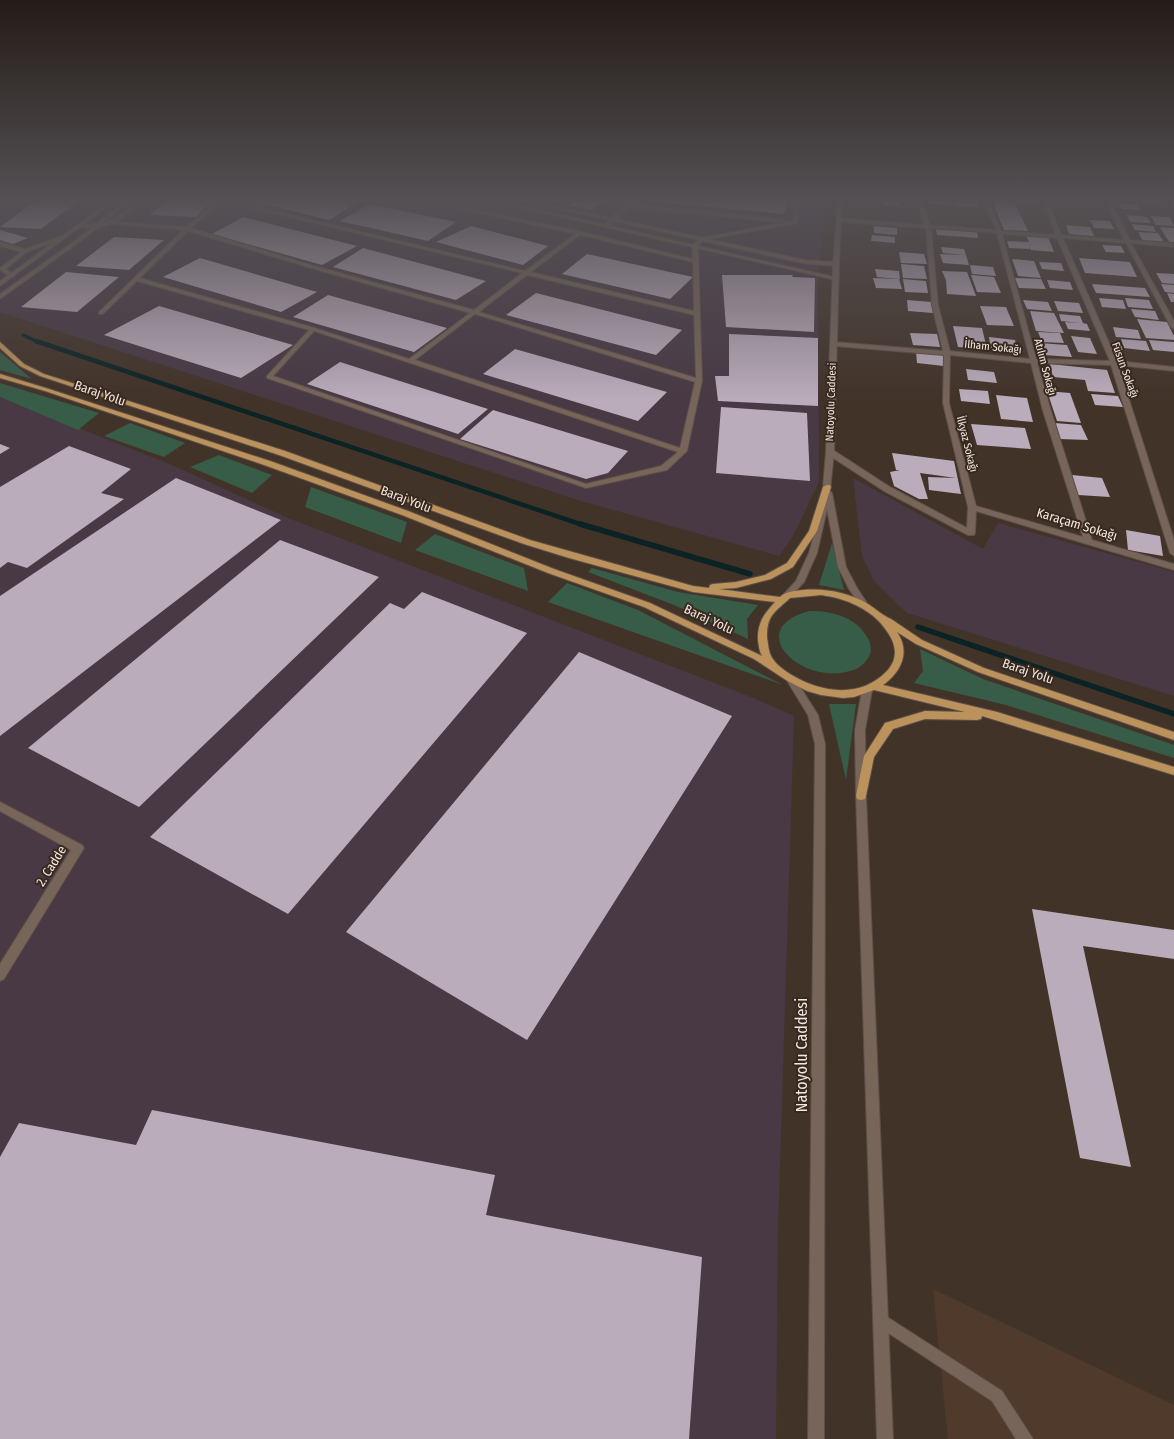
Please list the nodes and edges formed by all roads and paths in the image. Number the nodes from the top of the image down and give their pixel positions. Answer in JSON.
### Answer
{"nodes":[{"id":1,"x":6,"y":266,"type":"edge"},
{"id":2,"x":25,"y":266,"type":"edge"},
{"id":3,"x":41,"y":266,"type":"edge"},
{"id":4,"x":149,"y":266,"type":"edge"},
{"id":5,"x":310,"y":266,"type":"edge"},
{"id":6,"x":494,"y":266,"type":"edge"},
{"id":7,"x":536,"y":266,"type":"edge"},
{"id":8,"x":695,"y":266,"type":"edge"},
{"id":9,"x":784,"y":266,"type":"edge"},
{"id":10,"x":836,"y":266,"type":"edge"},
{"id":11,"x":932,"y":266,"type":"edge"},
{"id":12,"x":1008,"y":266,"type":"edge"},
{"id":13,"x":1072,"y":266,"type":"edge"},
{"id":14,"x":1141,"y":266,"type":"edge"},
{"id":15,"x":526,"y":274,"type":"junction"},
{"id":16,"x":12,"y":276,"type":"junction"},
{"id":17,"x":26,"y":277,"type":"junction"},
{"id":18,"x":836,"y":278,"type":"junction"},
{"id":19,"x":136,"y":279,"type":"junction"},
{"id":20,"x":0,"y":284,"type":"edge"},
{"id":21,"x":0,"y":297,"type":"edge"},
{"id":22,"x":474,"y":312,"type":"junction"},
{"id":23,"x":101,"y":313,"type":"dead end"},
{"id":24,"x":697,"y":314,"type":"junction"},
{"id":25,"x":1174,"y":327,"type":"edge"},
{"id":26,"x":312,"y":329,"type":"junction"},
{"id":27,"x":0,"y":344,"type":"edge"},
{"id":28,"x":834,"y":344,"type":"junction"},
{"id":29,"x":947,"y":353,"type":"junction"},
{"id":30,"x":410,"y":361,"type":"junction"},
{"id":31,"x":1033,"y":362,"type":"junction"},
{"id":32,"x":1114,"y":363,"type":"junction"},
{"id":33,"x":1174,"y":369,"type":"edge"},
{"id":34,"x":0,"y":376,"type":"edge"},
{"id":35,"x":699,"y":382,"type":"junction"},
{"id":36,"x":683,"y":451,"type":"junction"},
{"id":37,"x":830,"y":452,"type":"junction"},
{"id":38,"x":827,"y":488,"type":"junction"},
{"id":39,"x":972,"y":507,"type":"junction"},
{"id":40,"x":1088,"y":540,"type":"junction"},
{"id":41,"x":1174,"y":553,"type":"edge"},
{"id":42,"x":1174,"y":568,"type":"edge"},
{"id":43,"x":693,"y":589,"type":"junction"},
{"id":44,"x":785,"y":597,"type":"junction"},
{"id":45,"x":865,"y":606,"type":"junction"},
{"id":46,"x":881,"y":616,"type":"junction"},
{"id":47,"x":773,"y":666,"type":"junction"},
{"id":48,"x":791,"y":679,"type":"junction"},
{"id":49,"x":871,"y":688,"type":"junction"},
{"id":50,"x":996,"y":716,"type":"junction"},
{"id":51,"x":1174,"y":736,"type":"edge"},
{"id":52,"x":1174,"y":771,"type":"edge"},
{"id":53,"x":861,"y":796,"type":"junction"},
{"id":54,"x":0,"y":806,"type":"edge"},
{"id":55,"x":0,"y":975,"type":"edge"},
{"id":56,"x":881,"y":1320,"type":"junction"},
{"id":57,"x":816,"y":1439,"type":"edge"},
{"id":58,"x":885,"y":1439,"type":"edge"},
{"id":59,"x":1025,"y":1439,"type":"edge"}],
"edges":[{"from":1,"to":16,"type":"street"},
{"from":2,"to":16,"type":"street"},
{"from":3,"to":17,"type":"street"},
{"from":4,"to":19,"type":"street"},
{"from":5,"to":22,"type":"street"},
{"from":6,"to":15,"type":"street"},
{"from":7,"to":15,"type":"street"},
{"from":8,"to":24,"type":"street"},
{"from":9,"to":18,"type":"street"},
{"from":10,"to":18,"type":"street","name":"Natoyolu Caddesi"},
{"from":11,"to":29,"type":"street","name":"İlkyaz Sokağı"},
{"from":12,"to":31,"type":"street","name":"Atılım Sokağı"},
{"from":13,"to":32,"type":"street","name":"Füsun Sokağı"},
{"from":14,"to":25,"type":"street"},
{"from":15,"to":22,"type":"street"},
{"from":15,"to":24,"type":"street"},
{"from":16,"to":17,"type":"street"},
{"from":16,"to":20,"type":"street"},
{"from":17,"to":21,"type":"street"},
{"from":18,"to":28,"type":"street","name":"Natoyolu Caddesi"},
{"from":19,"to":23,"type":"street"},
{"from":19,"to":26,"type":"street"},
{"from":22,"to":30,"type":"street"},
{"from":22,"to":35,"type":"street"},
{"from":24,"to":35,"type":"street"},
{"from":26,"to":30,"type":"street"},
{"from":26,"to":36,"type":"street"},
{"from":27,"to":43,"type":"main road","name":"Baraj Yolu"},
{"from":28,"to":29,"type":"street","name":"İlham Sokağı"},
{"from":28,"to":37,"type":"street","name":"Natoyolu Caddesi"},
{"from":29,"to":31,"type":"street","name":"İlham Sokağı"},
{"from":29,"to":39,"type":"street","name":"İlkyaz Sokağı"},
{"from":30,"to":36,"type":"street"},
{"from":31,"to":32,"type":"street","name":"İlham Sokağı"},
{"from":31,"to":40,"type":"street","name":"Atılım Sokağı"},
{"from":32,"to":33,"type":"street","name":"İlham Sokağı"},
{"from":32,"to":41,"type":"street","name":"Füsun Sokağı"},
{"from":34,"to":47,"type":"main road","name":"Baraj Yolu"},
{"from":35,"to":36,"type":"street"},
{"from":37,"to":38,"type":"street","name":"Natoyolu Caddesi"},
{"from":37,"to":39,"type":"street","name":"İlkyaz Sokağı"},
{"from":38,"to":43,"type":"main road"},
{"from":38,"to":44,"type":"street","name":"Natoyolu Caddesi"},
{"from":38,"to":45,"type":"street"},
{"from":39,"to":40,"type":"street","name":"Karaçam Sokağı"},
{"from":40,"to":42,"type":"street","name":"Karaçam Sokağı"},
{"from":43,"to":44,"type":"main road","name":"Baraj Yolu"},
{"from":44,"to":45,"type":"main road"},
{"from":44,"to":47,"type":"main road"},
{"from":45,"to":46,"type":"main road"},
{"from":46,"to":49,"type":"main road"},
{"from":46,"to":51,"type":"main road","name":"Baraj Yolu"},
{"from":47,"to":48,"type":"main road","name":"Baraj Yolu"},
{"from":48,"to":49,"type":"main road"},
{"from":48,"to":57,"type":"street","name":"Natoyolu Caddesi"},
{"from":49,"to":50,"type":"main road"},
{"from":49,"to":53,"type":"street"},
{"from":50,"to":52,"type":"main road"},
{"from":50,"to":53,"type":"main road"},
{"from":53,"to":56,"type":"street"},
{"from":54,"to":55,"type":"street","name":"2. Cadde"},
{"from":56,"to":58,"type":"street"},
{"from":56,"to":59,"type":"lane"}]}
